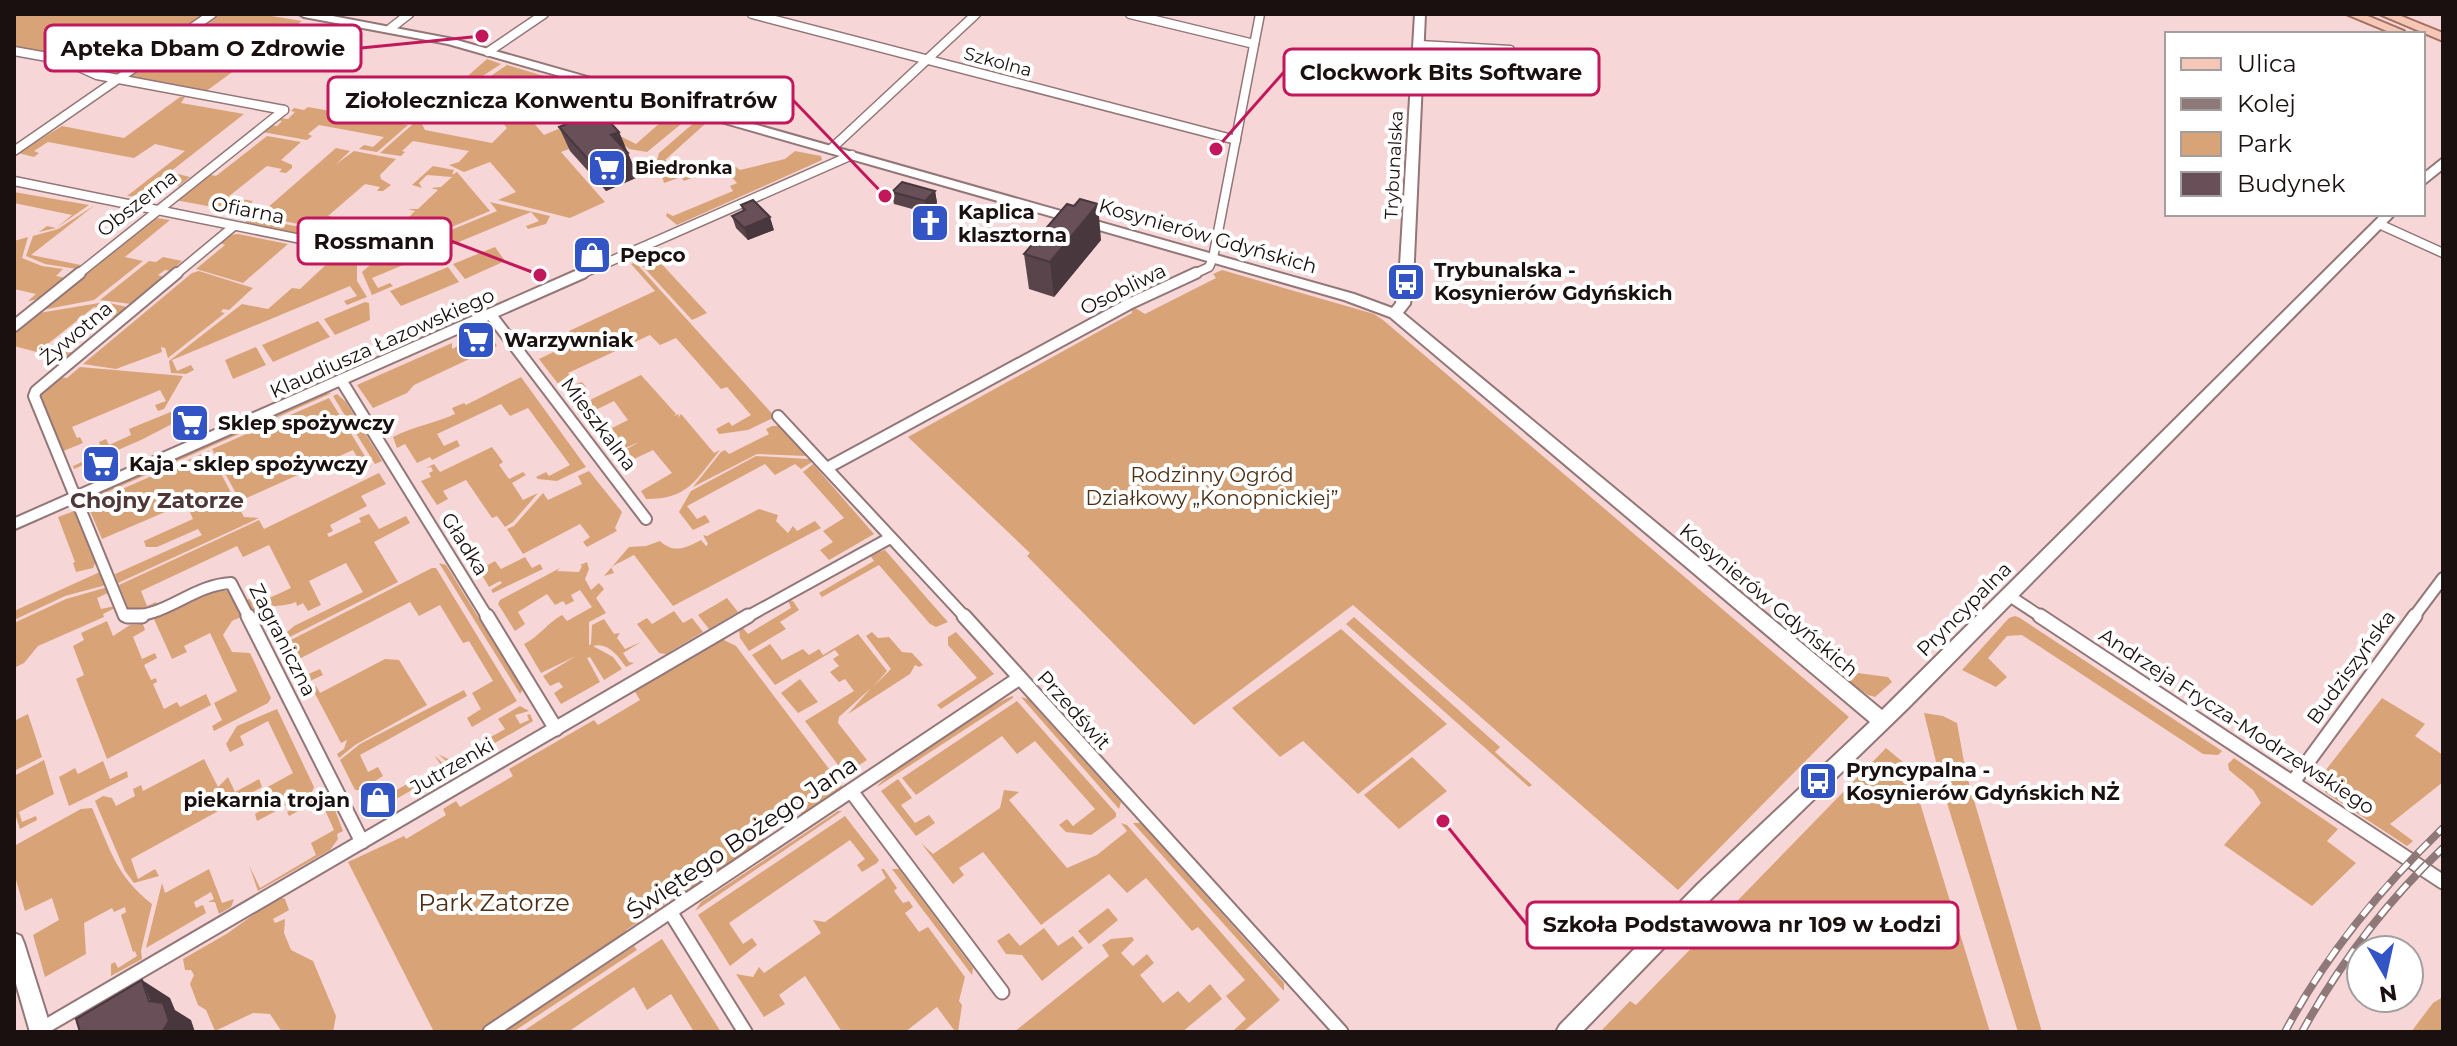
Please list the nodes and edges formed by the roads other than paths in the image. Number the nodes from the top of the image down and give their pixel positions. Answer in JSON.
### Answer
{"nodes":[{"id":1,"x":212,"y":14,"type":"edge"},
{"id":2,"x":304,"y":14,"type":"edge"},
{"id":3,"x":409,"y":14,"type":"edge"},
{"id":4,"x":544,"y":14,"type":"edge"},
{"id":5,"x":752,"y":14,"type":"edge"},
{"id":6,"x":976,"y":14,"type":"edge"},
{"id":7,"x":1130,"y":14,"type":"edge"},
{"id":8,"x":1260,"y":14,"type":"edge"},
{"id":9,"x":1420,"y":14,"type":"edge"},
{"id":10,"x":2352,"y":14,"type":"edge"},
{"id":11,"x":2385,"y":14,"type":"edge"},
{"id":12,"x":391,"y":28,"type":"junction"},
{"id":13,"x":2400,"y":32,"type":"edge"},
{"id":14,"x":2443,"y":37,"type":"edge"},
{"id":15,"x":1254,"y":44,"type":"junction"},
{"id":16,"x":1419,"y":45,"type":"junction"},
{"id":17,"x":1510,"y":50,"type":"dead end"},
{"id":18,"x":14,"y":51,"type":"edge"},
{"id":19,"x":488,"y":52,"type":"junction"},
{"id":20,"x":927,"y":60,"type":"junction"},
{"id":21,"x":119,"y":79,"type":"junction"},
{"id":22,"x":1236,"y":140,"type":"junction"},
{"id":23,"x":831,"y":149,"type":"junction"},
{"id":24,"x":14,"y":151,"type":"edge"},
{"id":25,"x":852,"y":155,"type":"junction"},
{"id":26,"x":2443,"y":162,"type":"edge"},
{"id":27,"x":2425,"y":179,"type":"edge"},
{"id":28,"x":14,"y":181,"type":"edge"},
{"id":29,"x":156,"y":211,"type":"junction"},
{"id":30,"x":2384,"y":219,"type":"edge"},
{"id":31,"x":234,"y":226,"type":"junction"},
{"id":32,"x":2443,"y":253,"type":"edge"},
{"id":33,"x":380,"y":255,"type":"dead end"},
{"id":34,"x":1213,"y":258,"type":"junction"},
{"id":35,"x":1395,"y":314,"type":"junction"},
{"id":36,"x":491,"y":315,"type":"junction"},
{"id":37,"x":14,"y":326,"type":"edge"},
{"id":38,"x":341,"y":380,"type":"junction"},
{"id":39,"x":778,"y":416,"type":"dead end"},
{"id":40,"x":827,"y":468,"type":"junction"},
{"id":41,"x":76,"y":497,"type":"junction"},
{"id":42,"x":646,"y":519,"type":"dead end"},
{"id":43,"x":14,"y":524,"type":"edge"},
{"id":44,"x":890,"y":538,"type":"junction"},
{"id":45,"x":2443,"y":578,"type":"edge"},
{"id":46,"x":115,"y":592,"type":"joint"},
{"id":47,"x":2008,"y":595,"type":"junction"},
{"id":48,"x":1018,"y":679,"type":"junction"},
{"id":49,"x":1881,"y":720,"type":"junction"},
{"id":50,"x":556,"y":729,"type":"junction"},
{"id":51,"x":2293,"y":782,"type":"junction"},
{"id":52,"x":851,"y":791,"type":"junction"},
{"id":53,"x":362,"y":842,"type":"junction"},
{"id":54,"x":2443,"y":882,"type":"edge"},
{"id":55,"x":671,"y":913,"type":"junction"},
{"id":56,"x":14,"y":943,"type":"edge"},
{"id":57,"x":1002,"y":992,"type":"dead end"},
{"id":58,"x":39,"y":1031,"type":"edge"},
{"id":59,"x":490,"y":1032,"type":"edge"},
{"id":60,"x":745,"y":1032,"type":"edge"},
{"id":61,"x":1341,"y":1032,"type":"edge"},
{"id":62,"x":1567,"y":1032,"type":"edge"}],
"edges":[{"from":1,"to":21,"type":"street"},
{"from":2,"to":12,"type":"street","name":"Kosynierów Gdyńskich"},
{"from":3,"to":12,"type":"street"},
{"from":4,"to":19,"type":"street"},
{"from":5,"to":20,"type":"street","name":"Szkolna"},
{"from":6,"to":20,"type":"street"},
{"from":7,"to":15,"type":"street"},
{"from":8,"to":15,"type":"street"},
{"from":9,"to":16,"type":"street","name":"Trybunalska"},
{"from":10,"to":13,"type":"main road"},
{"from":11,"to":14,"type":"main road"},
{"from":12,"to":19,"type":"street","name":"Kosynierów Gdyńskich"},
{"from":15,"to":22,"type":"street"},
{"from":16,"to":17,"type":"street"},
{"from":16,"to":35,"type":"street","name":"Trybunalska"},
{"from":18,"to":21,"type":"street"},
{"from":19,"to":23,"type":"street","name":"Kosynierów Gdyńskich"},
{"from":20,"to":22,"type":"street","name":"Szkolna"},
{"from":20,"to":23,"type":"street"},
{"from":21,"to":24,"type":"street"},
{"from":21,"to":29,"type":"street","name":"Obszerna"},
{"from":22,"to":34,"type":"street"},
{"from":23,"to":25,"type":"street","name":"Kosynierów Gdyńskich"},
{"from":25,"to":34,"type":"street","name":"Kosynierów Gdyńskich"},
{"from":25,"to":36,"type":"street","name":"Klaudiusza Łazowskiego"},
{"from":26,"to":27,"type":"street"},
{"from":28,"to":29,"type":"street","name":"Ofiarna"},
{"from":29,"to":31,"type":"street","name":"Ofiarna"},
{"from":29,"to":37,"type":"street","name":"Obszerna"},
{"from":30,"to":32,"type":"street"},
{"from":30,"to":47,"type":"street","name":"Pryncypalna"},
{"from":31,"to":33,"type":"street","name":"Ofiarna"},
{"from":31,"to":41,"type":"street","name":"Żywotna"},
{"from":34,"to":35,"type":"street","name":"Kosynierów Gdyńskich"},
{"from":34,"to":40,"type":"street","name":"Osobliwa"},
{"from":35,"to":49,"type":"street","name":"Kosynierów Gdyńskich"},
{"from":36,"to":38,"type":"street","name":"Klaudiusza Łazowskiego"},
{"from":36,"to":42,"type":"street","name":"Mieszkalna"},
{"from":38,"to":41,"type":"street","name":"Klaudiusza Łazowskiego"},
{"from":38,"to":50,"type":"street","name":"Gładka"},
{"from":39,"to":40,"type":"street","name":"Przedświt"},
{"from":40,"to":44,"type":"street","name":"Przedświt"},
{"from":41,"to":43,"type":"street","name":"Klaudiusza Łazowskiego"},
{"from":41,"to":46,"type":"street","name":"Żywotna"},
{"from":44,"to":48,"type":"street","name":"Przedświt"},
{"from":44,"to":50,"type":"street","name":"Jutrzenki"},
{"from":45,"to":51,"type":"street","name":"Budziszyńska"},
{"from":46,"to":53,"type":"street","name":"Zagraniczna"},
{"from":47,"to":49,"type":"street","name":"Pryncypalna"},
{"from":47,"to":51,"type":"street","name":"Andrzeja Frycza-Modrzewskiego"},
{"from":48,"to":52,"type":"street","name":"Świętego Bożego Jana"},
{"from":48,"to":61,"type":"street","name":"Przedświt"},
{"from":49,"to":62,"type":"street","name":"Pryncypalna"},
{"from":50,"to":53,"type":"street","name":"Jutrzenki"},
{"from":51,"to":54,"type":"street","name":"Andrzeja Frycza-Modrzewskiego"},
{"from":52,"to":55,"type":"street","name":"Świętego Bożego Jana"},
{"from":52,"to":57,"type":"street"},
{"from":53,"to":58,"type":"street","name":"Jutrzenki"},
{"from":55,"to":59,"type":"street","name":"Świętego Bożego Jana"},
{"from":55,"to":60,"type":"street"},
{"from":56,"to":58,"type":"street"}]}
